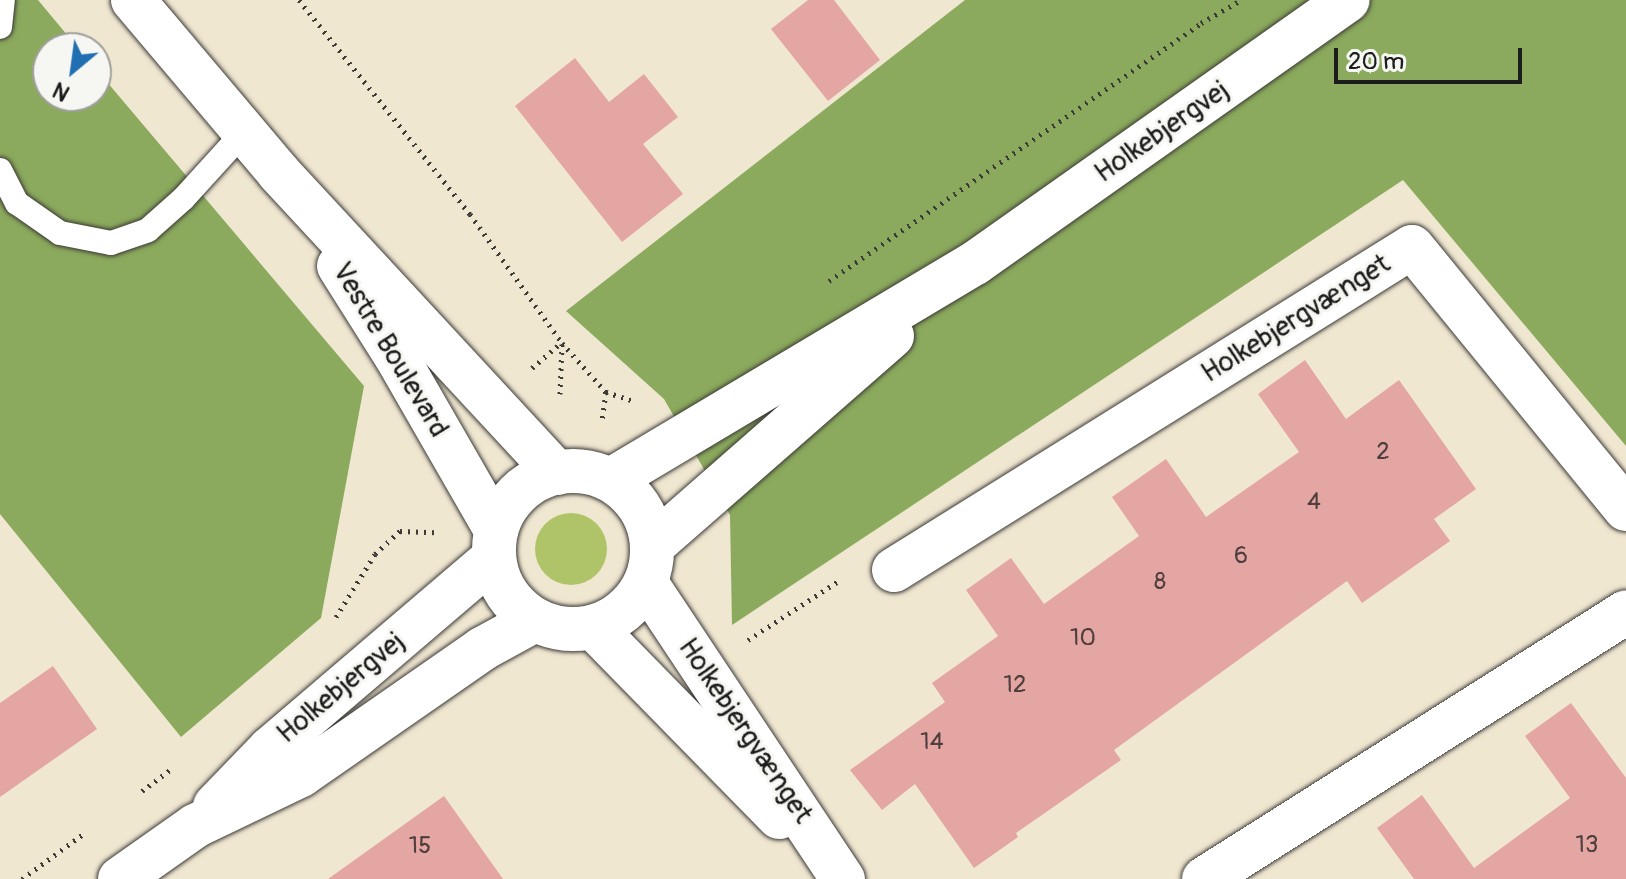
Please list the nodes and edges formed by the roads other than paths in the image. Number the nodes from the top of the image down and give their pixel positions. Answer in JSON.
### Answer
{"nodes":[{"id":1,"x":3,"y":0,"type":"edge"},
{"id":2,"x":133,"y":0,"type":"edge"},
{"id":3,"x":1348,"y":0,"type":"edge"},
{"id":4,"x":0,"y":27,"type":"edge"},
{"id":5,"x":244,"y":132,"type":"junction"},
{"id":6,"x":0,"y":170,"type":"edge"},
{"id":7,"x":279,"y":173,"type":"junction"},
{"id":8,"x":975,"y":263,"type":"junction"},
{"id":9,"x":588,"y":476,"type":"junction"},
{"id":10,"x":1626,"y":509,"type":"edge"},
{"id":11,"x":495,"y":544,"type":"junction"},
{"id":12,"x":649,"y":564,"type":"junction"},
{"id":13,"x":894,"y":570,"type":"road end"},
{"id":14,"x":1626,"y":612,"type":"edge"},
{"id":15,"x":535,"y":620,"type":"junction"},
{"id":16,"x":593,"y":627,"type":"junction"},
{"id":17,"x":195,"y":826,"type":"junction"},
{"id":18,"x":120,"y":879,"type":"edge"},
{"id":19,"x":842,"y":879,"type":"edge"},
{"id":20,"x":1204,"y":879,"type":"edge"}],
"edges":[{"from":1,"to":4,"type":"lane"},
{"from":2,"to":5,"type":"street","name":"Vestre Boulevard"},
{"from":3,"to":8,"type":"street","name":"Holkebjergvej"},
{"from":5,"to":6,"type":"lane"},
{"from":5,"to":7,"type":"street","name":"Vestre Boulevard"},
{"from":7,"to":9,"type":"street","name":"Vestre Boulevard"},
{"from":7,"to":11,"type":"street","name":"Vestre Boulevard"},
{"from":8,"to":9,"type":"street","name":"Holkebjergvej"},
{"from":8,"to":12,"type":"street","name":"Holkebjergvej"},
{"from":9,"to":11,"type":"street"},
{"from":9,"to":12,"type":"street"},
{"from":10,"to":13,"type":"street","name":"Holkebjergvænget"},
{"from":11,"to":15,"type":"street"},
{"from":11,"to":17,"type":"street","name":"Holkebjergvej"},
{"from":12,"to":16,"type":"street"},
{"from":12,"to":19,"type":"street","name":"Holkebjergvænget"},
{"from":14,"to":20,"type":"street"},
{"from":15,"to":16,"type":"street"},
{"from":15,"to":17,"type":"street","name":"Holkebjergvej"},
{"from":16,"to":19,"type":"street","name":"Holkebjergvænget"},
{"from":17,"to":18,"type":"street","name":"Holkebjergvej"}]}
